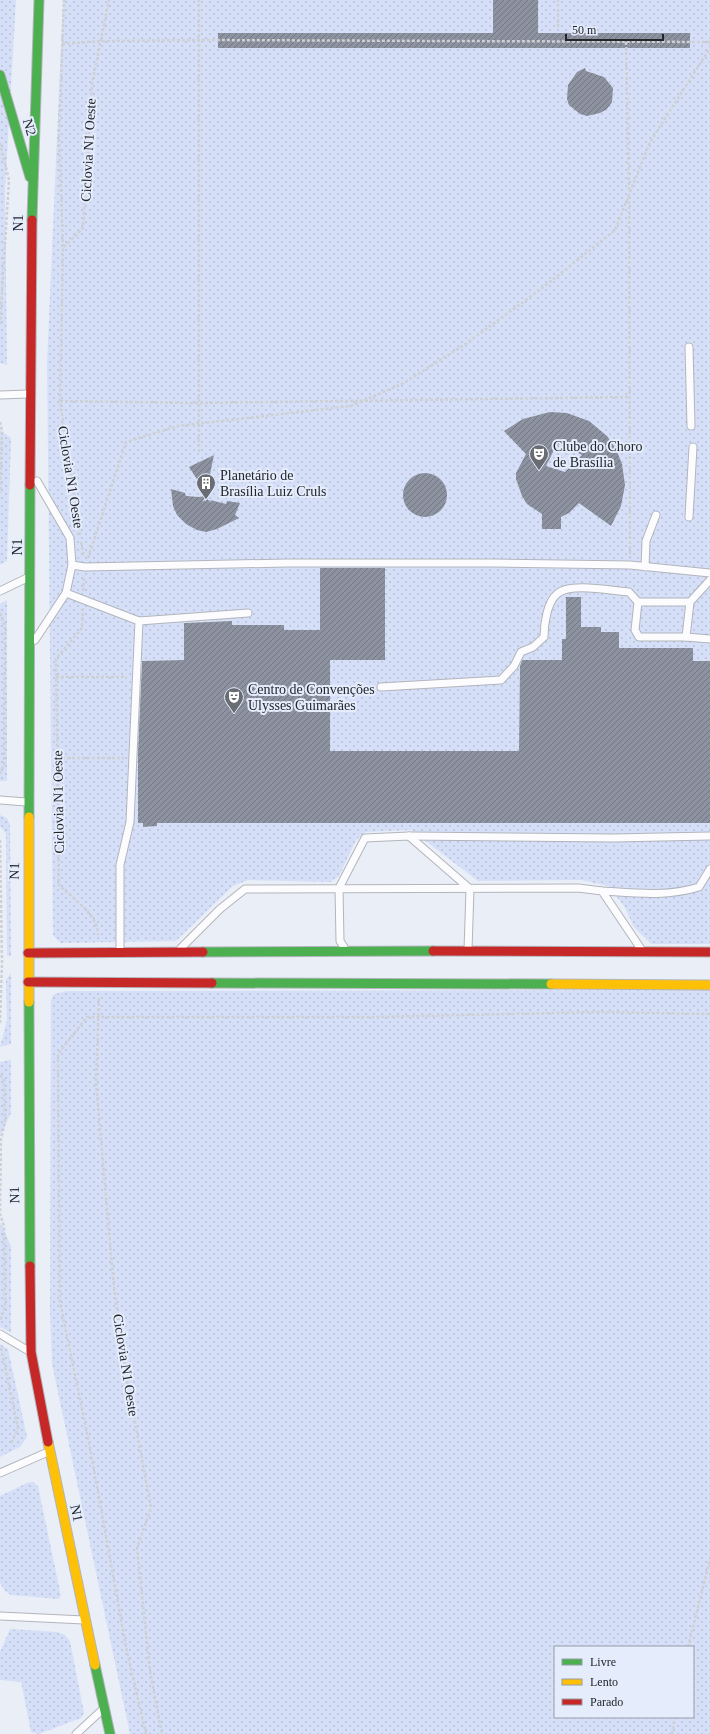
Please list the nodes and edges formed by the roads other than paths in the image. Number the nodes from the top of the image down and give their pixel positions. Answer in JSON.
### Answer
{"nodes":[{"id":1,"x":40,"y":0,"type":"edge"},
{"id":2,"x":0,"y":75,"type":"edge"},
{"id":3,"x":32,"y":186,"type":"junction"},
{"id":4,"x":689,"y":347,"type":"dead end"},
{"id":5,"x":32,"y":394,"type":"junction"},
{"id":6,"x":0,"y":395,"type":"edge"},
{"id":7,"x":692,"y":426,"type":"dead end"},
{"id":8,"x":693,"y":447,"type":"dead end"},
{"id":9,"x":31,"y":473,"type":"junction"},
{"id":10,"x":656,"y":515,"type":"dead end"},
{"id":11,"x":689,"y":517,"type":"dead end"},
{"id":12,"x":72,"y":565,"type":"junction"},
{"id":13,"x":645,"y":566,"type":"junction"},
{"id":14,"x":710,"y":573,"type":"edge"},
{"id":15,"x":31,"y":577,"type":"junction"},
{"id":16,"x":710,"y":580,"type":"edge"},
{"id":17,"x":0,"y":591,"type":"edge"},
{"id":18,"x":66,"y":593,"type":"junction"},
{"id":19,"x":638,"y":602,"type":"junction"},
{"id":20,"x":690,"y":602,"type":"junction"},
{"id":21,"x":248,"y":613,"type":"dead end"},
{"id":22,"x":138,"y":621,"type":"junction"},
{"id":23,"x":686,"y":637,"type":"junction"},
{"id":24,"x":710,"y":639,"type":"edge"},
{"id":25,"x":31,"y":647,"type":"junction"},
{"id":26,"x":381,"y":687,"type":"dead end"},
{"id":27,"x":0,"y":800,"type":"edge"},
{"id":28,"x":29,"y":802,"type":"junction"},
{"id":29,"x":409,"y":836,"type":"junction"},
{"id":30,"x":710,"y":836,"type":"edge"},
{"id":31,"x":710,"y":869,"type":"edge"},
{"id":32,"x":339,"y":888,"type":"junction"},
{"id":33,"x":470,"y":889,"type":"junction"},
{"id":34,"x":602,"y":891,"type":"junction"},
{"id":35,"x":346,"y":950,"type":"junction"},
{"id":36,"x":176,"y":952,"type":"junction"},
{"id":37,"x":468,"y":952,"type":"junction"},
{"id":38,"x":642,"y":952,"type":"junction"},
{"id":39,"x":710,"y":952,"type":"edge"},
{"id":40,"x":28,"y":953,"type":"junction"},
{"id":41,"x":120,"y":956,"type":"junction"},
{"id":42,"x":28,"y":982,"type":"junction"},
{"id":43,"x":710,"y":985,"type":"edge"},
{"id":44,"x":0,"y":1334,"type":"edge"},
{"id":45,"x":31,"y":1352,"type":"junction"},
{"id":46,"x":50,"y":1451,"type":"junction"},
{"id":47,"x":0,"y":1473,"type":"edge"},
{"id":48,"x":0,"y":1616,"type":"edge"},
{"id":49,"x":86,"y":1620,"type":"junction"},
{"id":50,"x":104,"y":1708,"type":"junction"},
{"id":51,"x":76,"y":1734,"type":"edge"},
{"id":52,"x":110,"y":1734,"type":"edge"}],
"edges":[{"from":1,"to":3,"type":"main road","name":"N1"},
{"from":2,"to":3,"type":"main road","name":"N2"},
{"from":3,"to":5,"type":"main road","name":"N1"},
{"from":4,"to":7,"type":"lane"},
{"from":5,"to":6,"type":"lane"},
{"from":5,"to":9,"type":"main road","name":"N1"},
{"from":8,"to":11,"type":"lane"},
{"from":9,"to":12,"type":"lane"},
{"from":9,"to":15,"type":"main road","name":"N1"},
{"from":10,"to":13,"type":"lane"},
{"from":12,"to":13,"type":"lane"},
{"from":12,"to":18,"type":"lane"},
{"from":13,"to":14,"type":"lane"},
{"from":15,"to":17,"type":"lane"},
{"from":15,"to":25,"type":"main road","name":"N1"},
{"from":16,"to":20,"type":"lane"},
{"from":18,"to":22,"type":"lane"},
{"from":18,"to":25,"type":"lane"},
{"from":19,"to":20,"type":"lane"},
{"from":19,"to":23,"type":"lane"},
{"from":19,"to":26,"type":"lane"},
{"from":20,"to":23,"type":"lane"},
{"from":21,"to":22,"type":"lane"},
{"from":22,"to":41,"type":"lane"},
{"from":23,"to":24,"type":"lane"},
{"from":25,"to":28,"type":"main road","name":"N1"},
{"from":27,"to":28,"type":"lane"},
{"from":28,"to":40,"type":"main road","name":"N1"},
{"from":29,"to":30,"type":"lane"},
{"from":29,"to":32,"type":"lane"},
{"from":29,"to":33,"type":"lane"},
{"from":31,"to":34,"type":"lane"},
{"from":32,"to":33,"type":"lane"},
{"from":32,"to":35,"type":"lane"},
{"from":32,"to":36,"type":"lane"},
{"from":33,"to":34,"type":"lane"},
{"from":33,"to":37,"type":"lane"},
{"from":34,"to":38,"type":"lane"},
{"from":35,"to":36,"type":"main road"},
{"from":35,"to":37,"type":"main road"},
{"from":36,"to":41,"type":"main road"},
{"from":37,"to":38,"type":"main road"},
{"from":38,"to":39,"type":"main road"},
{"from":40,"to":41,"type":"main road"},
{"from":40,"to":42,"type":"main road","name":"N1"},
{"from":42,"to":43,"type":"main road"},
{"from":42,"to":45,"type":"main road","name":"N1"},
{"from":44,"to":45,"type":"lane"},
{"from":45,"to":46,"type":"main road","name":"N1"},
{"from":46,"to":47,"type":"lane"},
{"from":46,"to":49,"type":"main road","name":"N1"},
{"from":48,"to":49,"type":"lane"},
{"from":49,"to":50,"type":"main road","name":"N1"},
{"from":50,"to":51,"type":"lane"},
{"from":50,"to":52,"type":"main road","name":"N1"}]}
